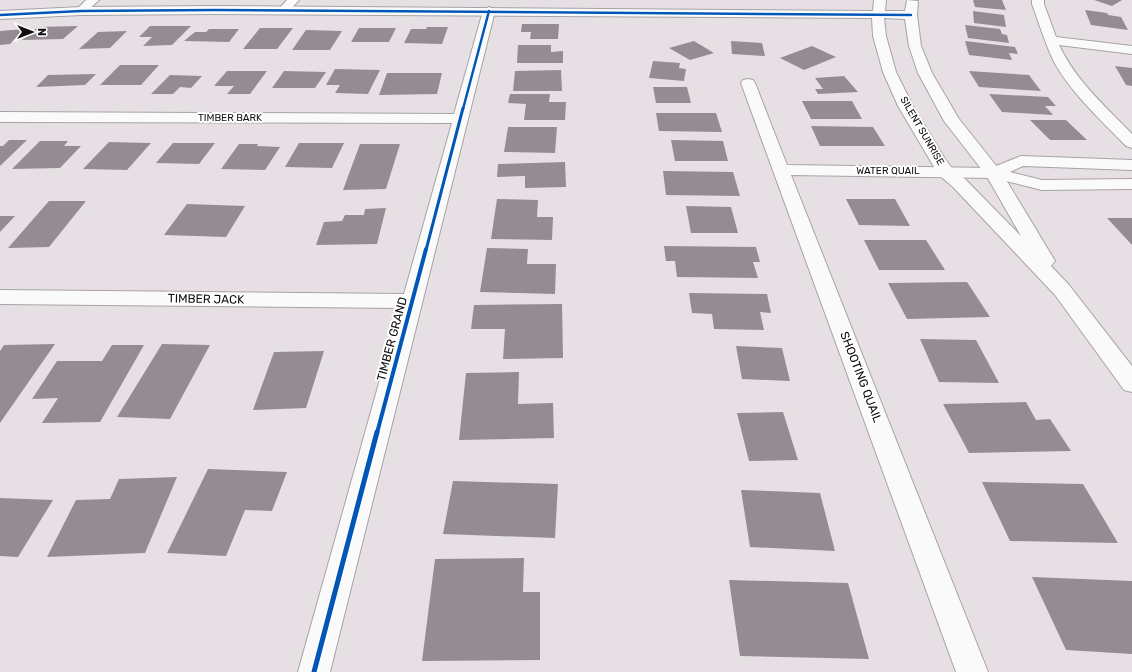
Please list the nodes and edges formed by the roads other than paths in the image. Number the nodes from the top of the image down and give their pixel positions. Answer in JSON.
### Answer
{"nodes":[{"id":1,"x":93,"y":0,"type":"edge"},
{"id":2,"x":293,"y":0,"type":"edge"},
{"id":3,"x":912,"y":0,"type":"edge"},
{"id":4,"x":1038,"y":0,"type":"edge"},
{"id":5,"x":879,"y":7,"type":"edge"},
{"id":6,"x":284,"y":10,"type":"junction"},
{"id":7,"x":81,"y":11,"type":"junction"},
{"id":8,"x":489,"y":11,"type":"junction"},
{"id":9,"x":0,"y":15,"type":"edge"},
{"id":10,"x":910,"y":15,"type":"junction"},
{"id":11,"x":1051,"y":40,"type":"junction"},
{"id":12,"x":1132,"y":50,"type":"edge"},
{"id":13,"x":748,"y":83,"type":"dead end"},
{"id":14,"x":0,"y":117,"type":"edge"},
{"id":15,"x":460,"y":119,"type":"junction"},
{"id":16,"x":1132,"y":143,"type":"edge"},
{"id":17,"x":1132,"y":165,"type":"edge"},
{"id":18,"x":782,"y":170,"type":"junction"},
{"id":19,"x":945,"y":171,"type":"junction"},
{"id":20,"x":994,"y":173,"type":"junction"},
{"id":21,"x":1132,"y":184,"type":"edge"},
{"id":22,"x":1062,"y":290,"type":"junction"},
{"id":23,"x":0,"y":298,"type":"edge"},
{"id":24,"x":412,"y":301,"type":"junction"},
{"id":25,"x":1132,"y":383,"type":"edge"},
{"id":26,"x":314,"y":672,"type":"edge"},
{"id":27,"x":972,"y":672,"type":"edge"}],
"edges":[{"from":1,"to":7,"type":"street"},
{"from":2,"to":6,"type":"street"},
{"from":3,"to":10,"type":"street","name":"SILENT SUNRISE"},
{"from":4,"to":11,"type":"street"},
{"from":5,"to":8,"type":"street"},
{"from":5,"to":10,"type":"street"},
{"from":5,"to":19,"type":"street","name":"SILENT SUNRISE"},
{"from":6,"to":7,"type":"street"},
{"from":6,"to":8,"type":"street"},
{"from":7,"to":9,"type":"street"},
{"from":8,"to":15,"type":"street","name":"TIMBER GRAND"},
{"from":10,"to":20,"type":"street","name":"SILENT SUNRISE"},
{"from":11,"to":12,"type":"street"},
{"from":11,"to":16,"type":"street"},
{"from":13,"to":18,"type":"street","name":"SHOOTING QUAIL"},
{"from":14,"to":15,"type":"street","name":"TIMBER BARK"},
{"from":15,"to":24,"type":"street","name":"TIMBER GRAND"},
{"from":17,"to":20,"type":"street","name":"WATER QUAIL"},
{"from":18,"to":19,"type":"street","name":"WATER QUAIL"},
{"from":18,"to":27,"type":"street","name":"SHOOTING QUAIL"},
{"from":19,"to":20,"type":"street","name":"WATER QUAIL"},
{"from":19,"to":22,"type":"street","name":"SILENT SUNRISE"},
{"from":20,"to":21,"type":"street","name":"WATER QUAIL"},
{"from":20,"to":22,"type":"street","name":"SILENT SUNRISE"},
{"from":22,"to":25,"type":"street","name":"SILENT SUNRISE"},
{"from":23,"to":24,"type":"street","name":"TIMBER JACK"},
{"from":24,"to":26,"type":"street","name":"TIMBER GRAND"}]}
